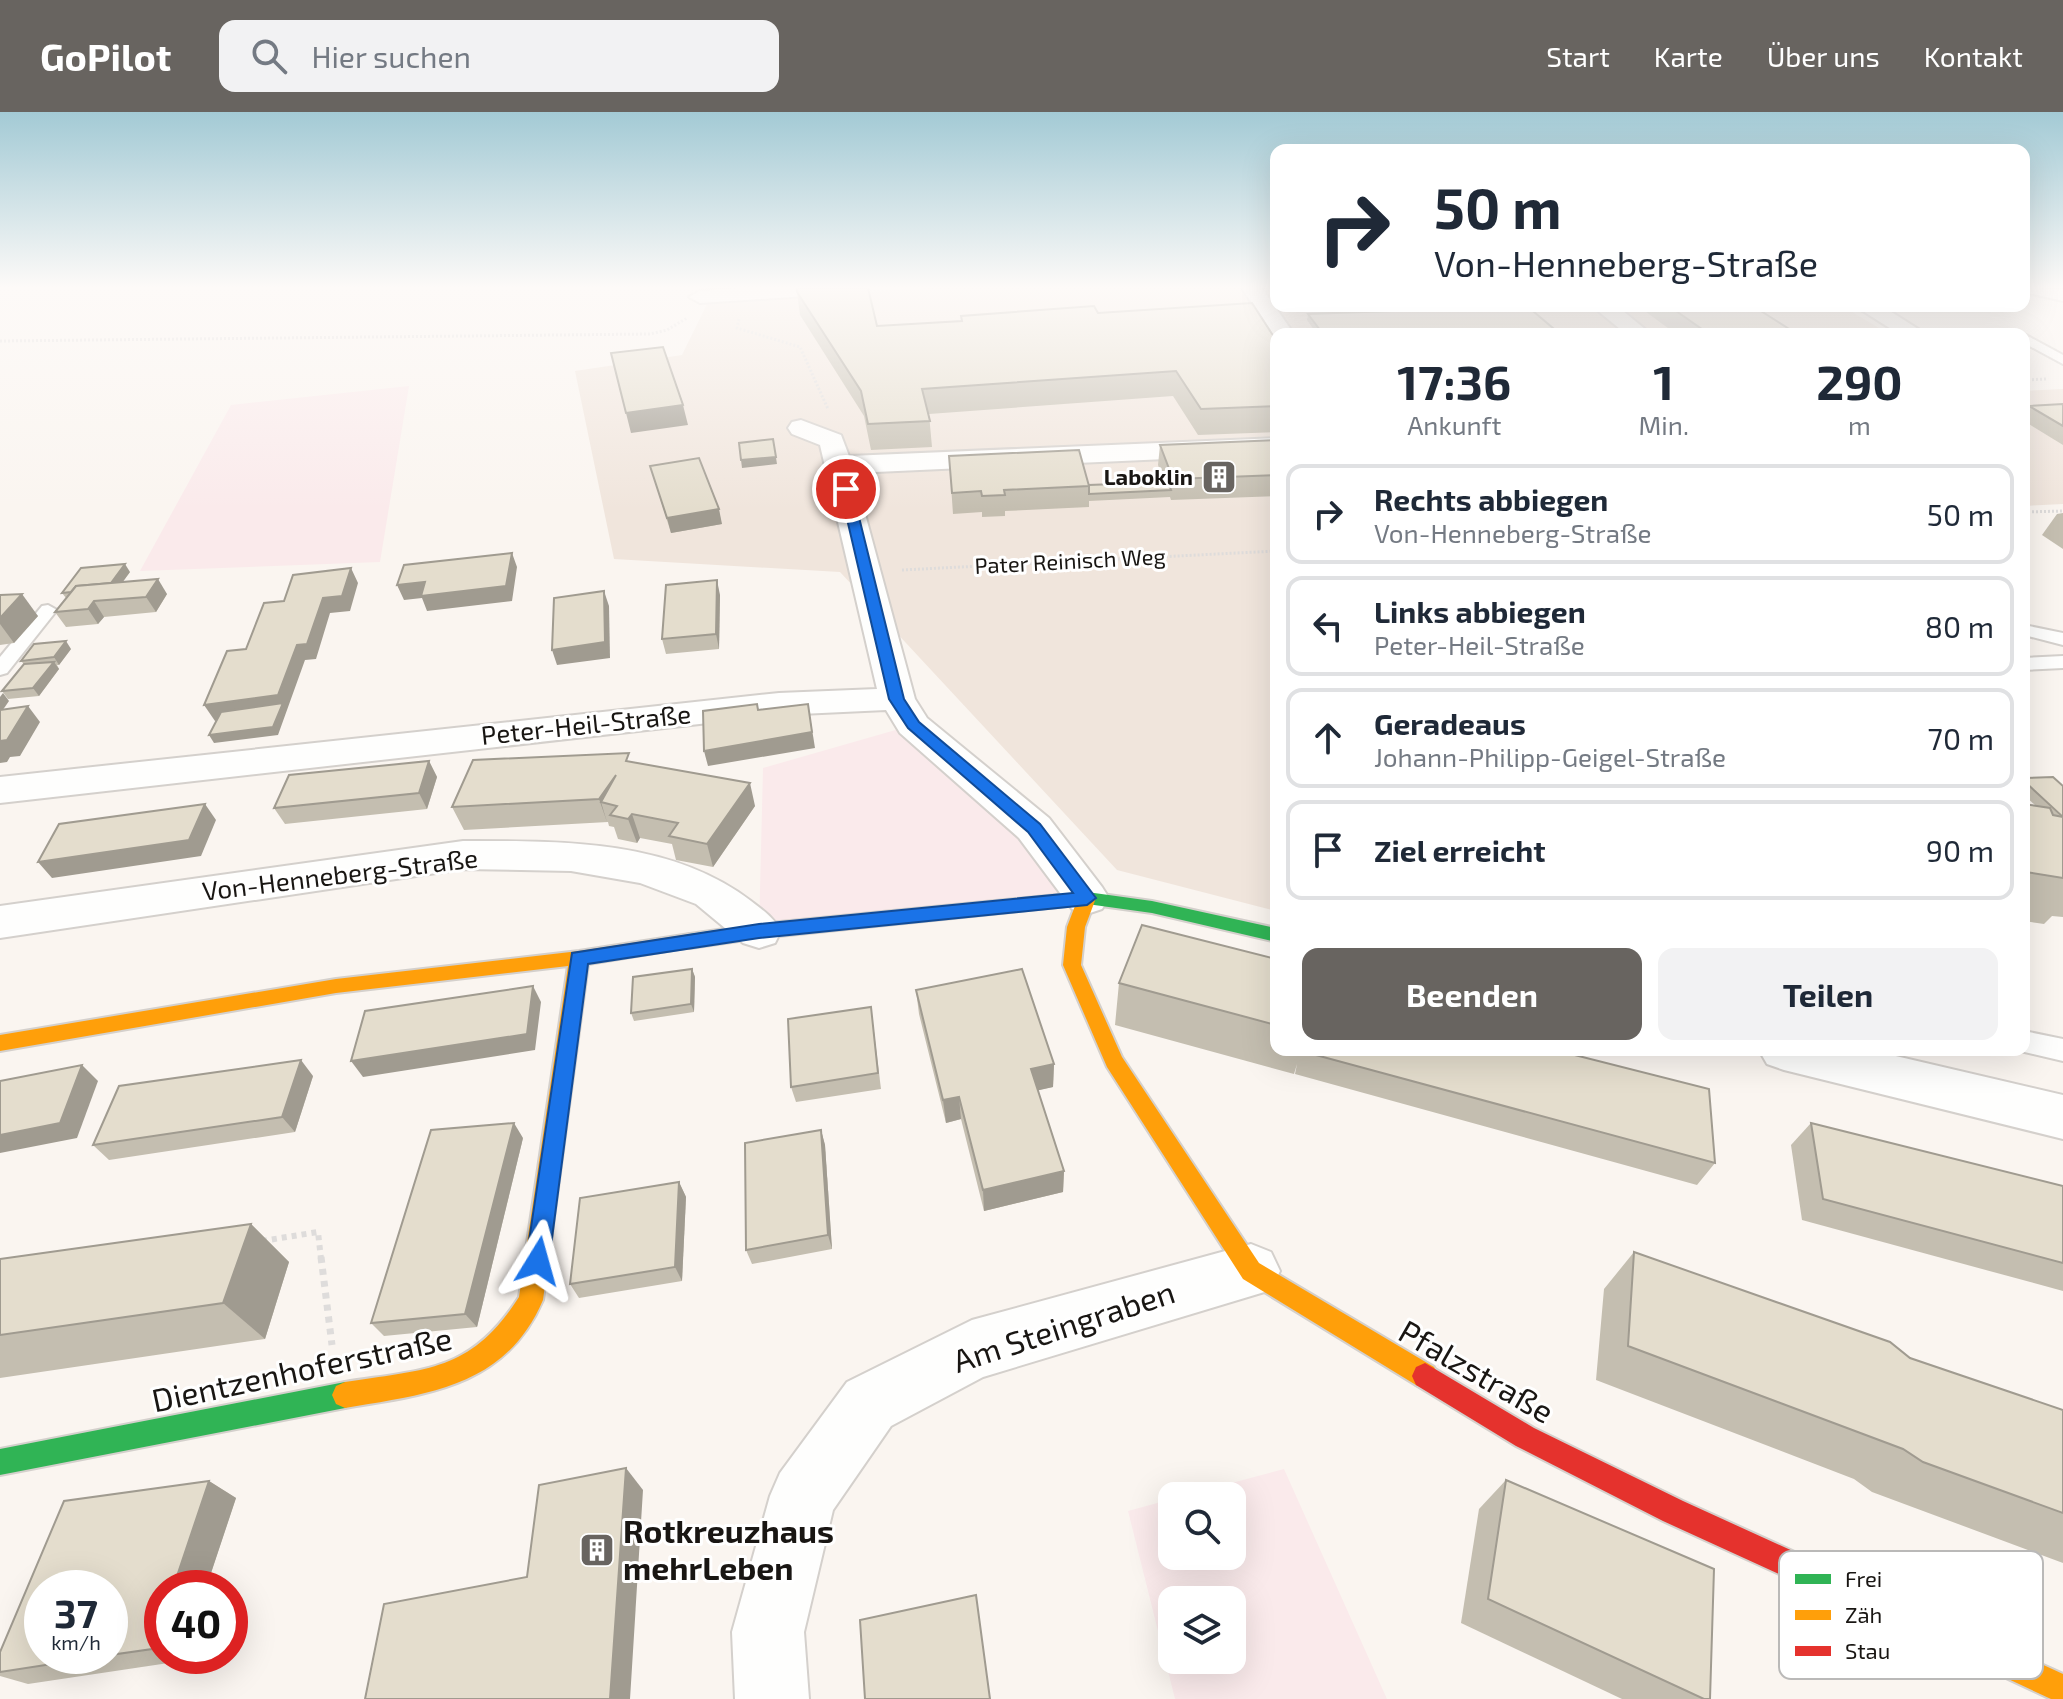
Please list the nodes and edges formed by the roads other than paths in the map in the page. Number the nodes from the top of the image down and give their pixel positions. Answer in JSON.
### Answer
{"nodes":[{"id":1,"x":801,"y":428,"type":"dead end"},
{"id":2,"x":1270,"y":446,"type":"edge"},
{"id":3,"x":836,"y":453,"type":"junction"},
{"id":4,"x":48,"y":610,"type":"dead end"},
{"id":5,"x":2030,"y":631,"type":"edge"},
{"id":6,"x":2063,"y":639,"type":"edge"},
{"id":7,"x":2063,"y":662,"type":"edge"},
{"id":8,"x":2030,"y":664,"type":"edge"},
{"id":9,"x":0,"y":669,"type":"edge"},
{"id":10,"x":897,"y":699,"type":"junction"},
{"id":11,"x":0,"y":790,"type":"edge"},
{"id":12,"x":1087,"y":898,"type":"junction"},
{"id":13,"x":0,"y":922,"type":"edge"},
{"id":14,"x":759,"y":931,"type":"junction"},
{"id":15,"x":1270,"y":934,"type":"edge"},
{"id":16,"x":579,"y":958,"type":"junction"},
{"id":17,"x":0,"y":1043,"type":"edge"},
{"id":18,"x":2030,"y":1043,"type":"edge"},
{"id":19,"x":2063,"y":1050,"type":"edge"},
{"id":20,"x":1815,"y":1056,"type":"edge"},
{"id":21,"x":2063,"y":1117,"type":"edge"},
{"id":22,"x":1251,"y":1271,"type":"junction"},
{"id":23,"x":0,"y":1462,"type":"edge"},
{"id":24,"x":1779,"y":1559,"type":"edge"},
{"id":25,"x":2041,"y":1679,"type":"edge"},
{"id":26,"x":2063,"y":1689,"type":"edge"},
{"id":27,"x":772,"y":1699,"type":"edge"}],
"edges":[{"from":1,"to":3,"type":"street"},
{"from":2,"to":3,"type":"street"},
{"from":3,"to":10,"type":"street"},
{"from":4,"to":9,"type":"lane"},
{"from":5,"to":6,"type":"lane"},
{"from":7,"to":8,"type":"lane"},
{"from":10,"to":11,"type":"street","name":"Peter-Heil-Straße"},
{"from":10,"to":12,"type":"street"},
{"from":12,"to":14,"type":"street"},
{"from":12,"to":15,"type":"street"},
{"from":12,"to":22,"type":"street","name":"Pfalzstraße"},
{"from":13,"to":14,"type":"street","name":"Von-Henneberg-Straße"},
{"from":14,"to":16,"type":"street"},
{"from":16,"to":17,"type":"street"},
{"from":16,"to":23,"type":"street","name":"Dientzenhoferstraße"},
{"from":18,"to":19,"type":"lane"},
{"from":20,"to":21,"type":"street"},
{"from":22,"to":24,"type":"street","name":"Pfalzstraße"},
{"from":22,"to":27,"type":"street","name":"Am Steingraben"},
{"from":25,"to":26,"type":"street","name":"Pfalzstraße"}]}
